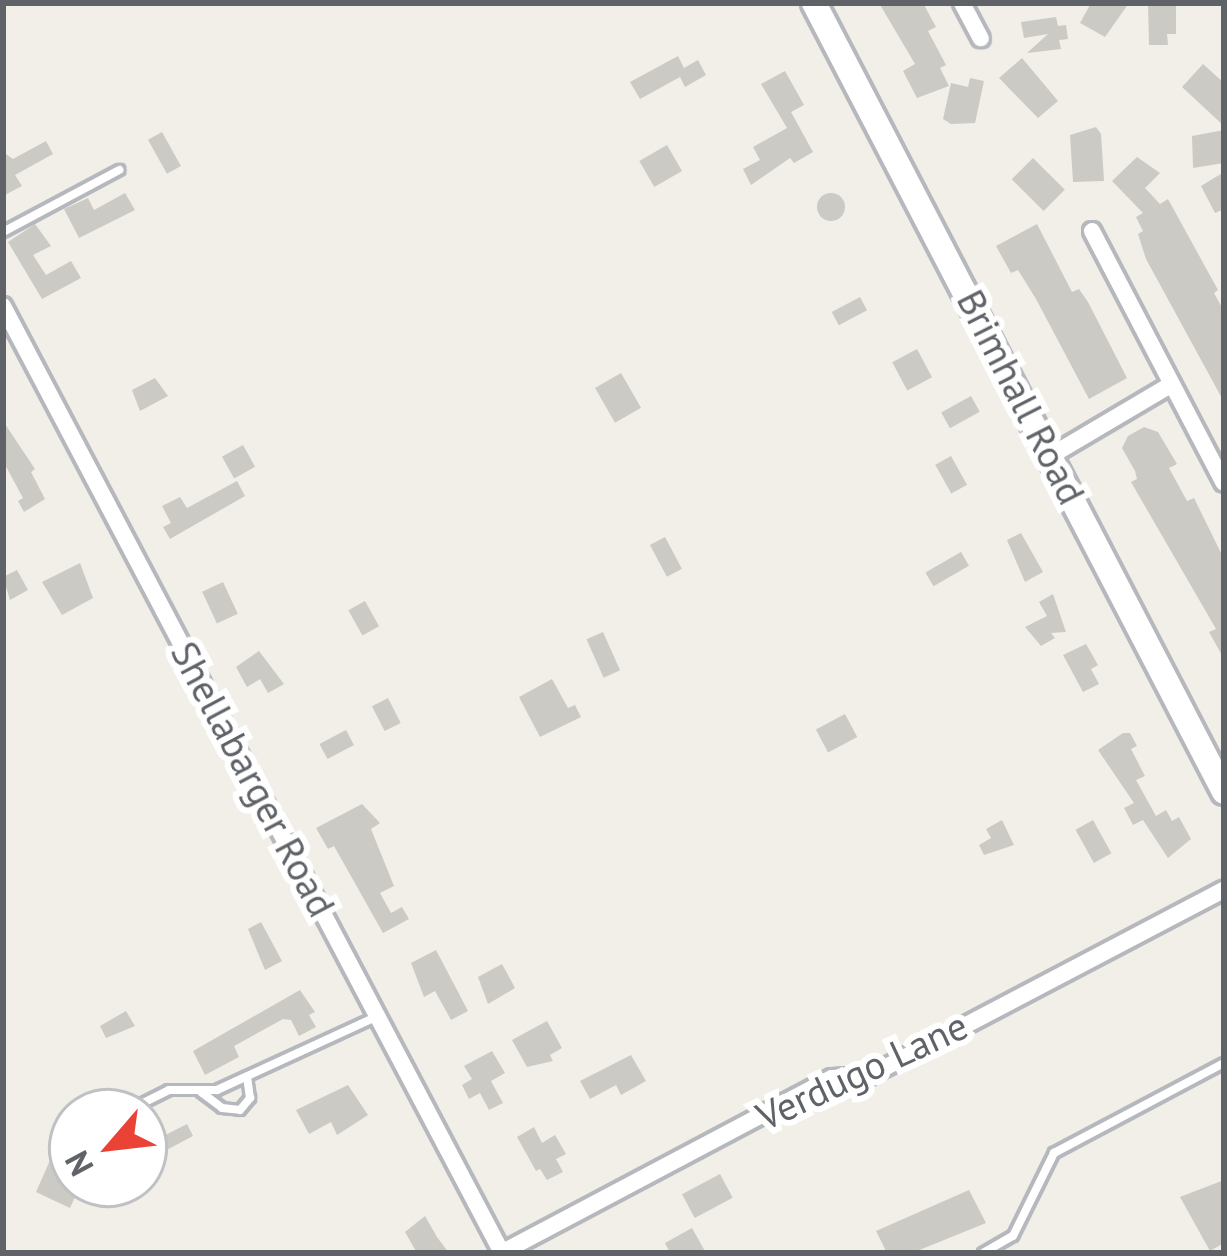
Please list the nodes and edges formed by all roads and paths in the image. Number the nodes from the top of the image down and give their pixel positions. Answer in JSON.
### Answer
{"nodes":[{"id":1,"x":814,"y":3,"type":"edge"},
{"id":2,"x":962,"y":3,"type":"edge"},
{"id":3,"x":981,"y":38,"type":"dead end"},
{"id":4,"x":119,"y":170,"type":"dead end"},
{"id":5,"x":1092,"y":231,"type":"dead end"},
{"id":6,"x":3,"y":232,"type":"edge"},
{"id":7,"x":3,"y":306,"type":"edge"},
{"id":8,"x":1172,"y":383,"type":"junction"},
{"id":9,"x":1052,"y":455,"type":"junction"},
{"id":10,"x":1224,"y":483,"type":"edge"},
{"id":11,"x":1224,"y":792,"type":"edge"},
{"id":12,"x":1224,"y":890,"type":"edge"},
{"id":13,"x":377,"y":1016,"type":"junction"},
{"id":14,"x":1224,"y":1063,"type":"edge"},
{"id":15,"x":247,"y":1077,"type":"junction"},
{"id":16,"x":168,"y":1090,"type":"edge"},
{"id":17,"x":200,"y":1091,"type":"junction"},
{"id":18,"x":502,"y":1253,"type":"edge"},
{"id":19,"x":983,"y":1253,"type":"edge"}],
"edges":[{"from":1,"to":9,"type":"street","name":"Brimhall Road"},
{"from":2,"to":3,"type":"street"},
{"from":4,"to":6,"type":"lane"},
{"from":5,"to":8,"type":"street"},
{"from":7,"to":13,"type":"street","name":"Shellabarger Road"},
{"from":8,"to":9,"type":"street"},
{"from":8,"to":10,"type":"street"},
{"from":9,"to":11,"type":"street","name":"Brimhall Road"},
{"from":12,"to":18,"type":"street","name":"Verdugo Lane"},
{"from":13,"to":15,"type":"lane"},
{"from":13,"to":18,"type":"street","name":"Shellabarger Road"},
{"from":14,"to":19,"type":"lane"},
{"from":15,"to":17,"type":"lane"},
{"from":15,"to":17,"type":"lane"},
{"from":16,"to":17,"type":"lane"}]}
